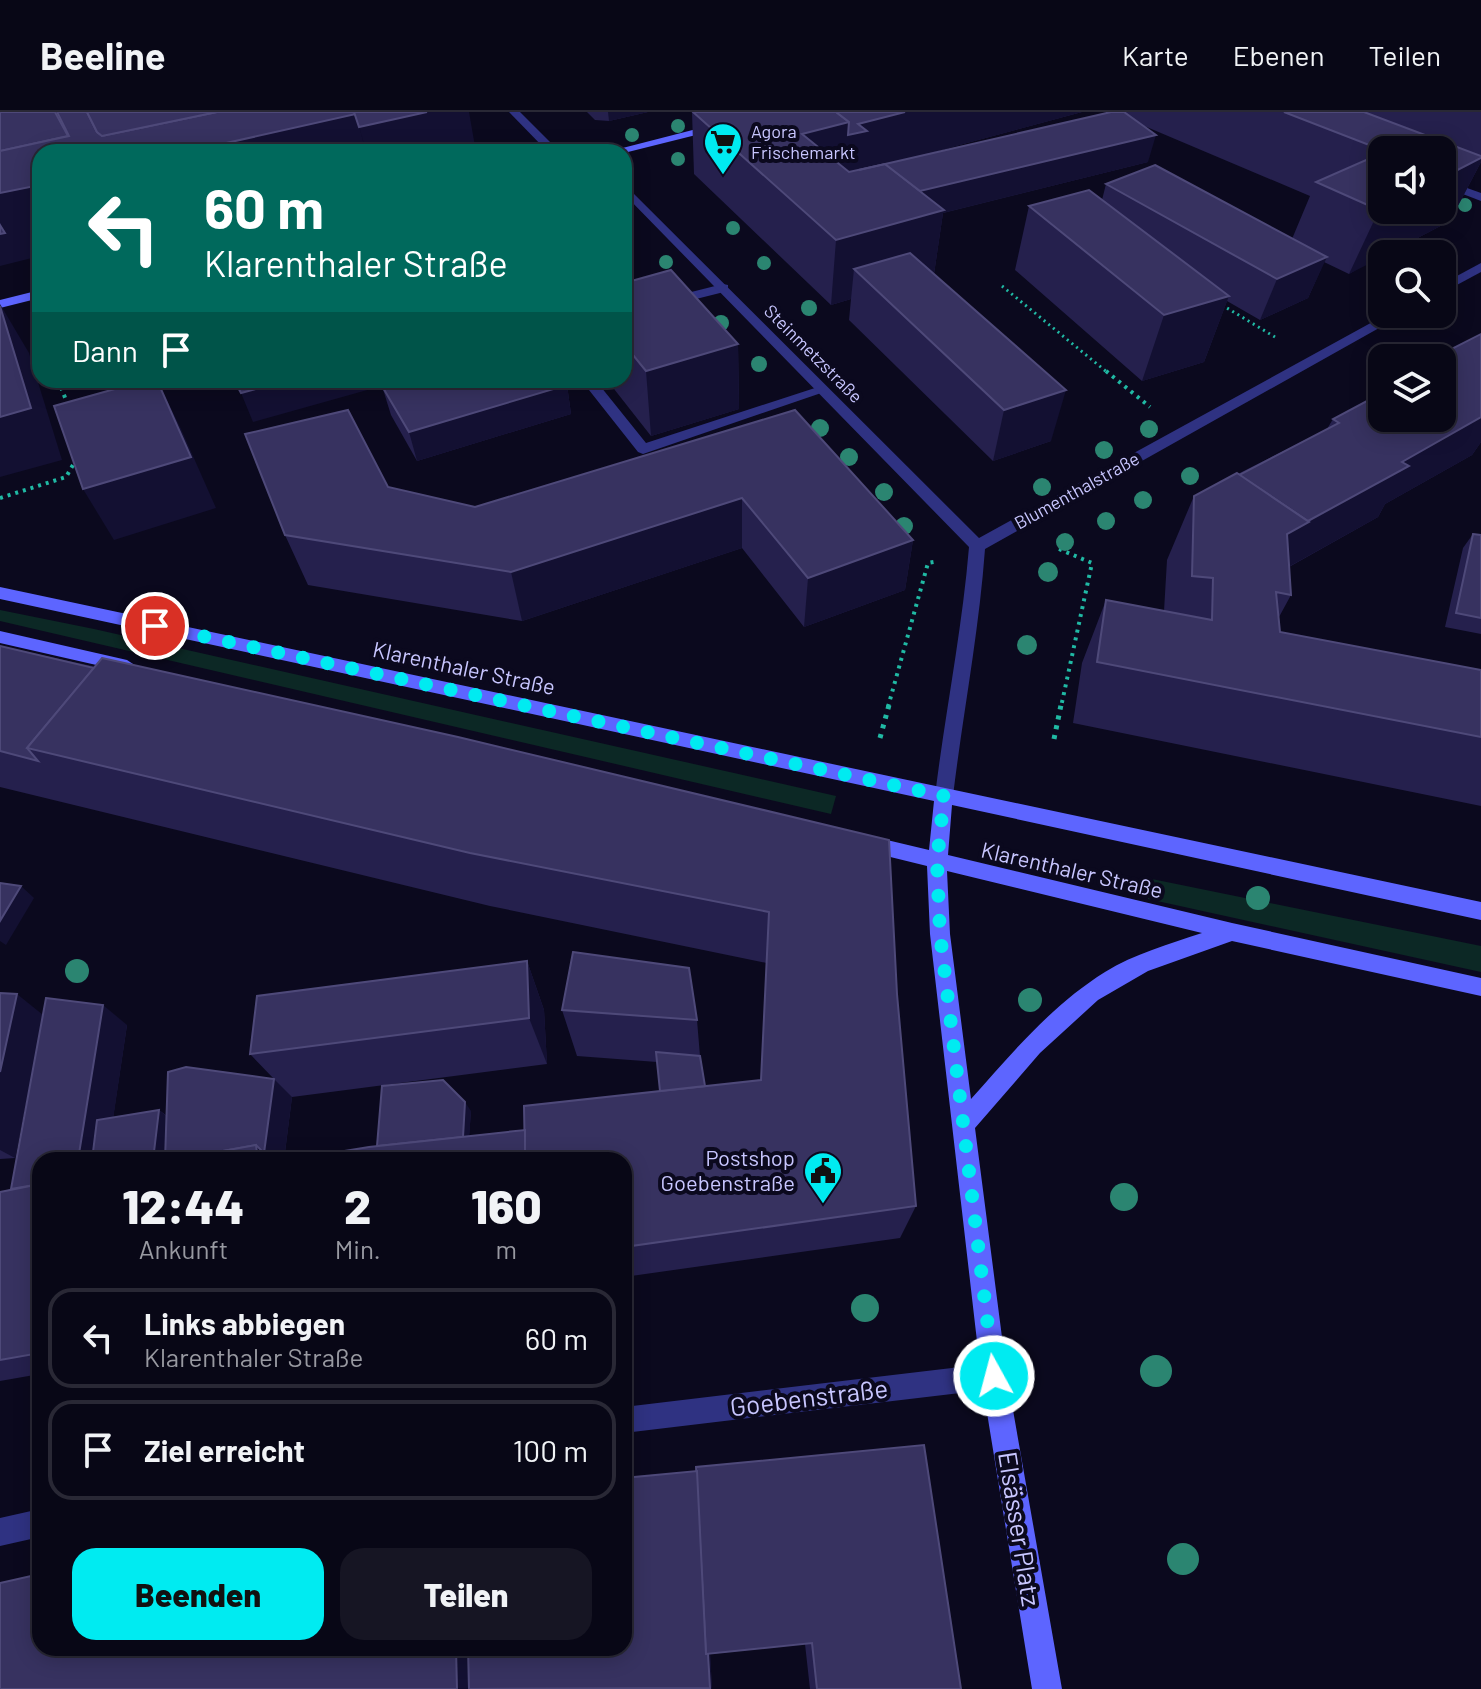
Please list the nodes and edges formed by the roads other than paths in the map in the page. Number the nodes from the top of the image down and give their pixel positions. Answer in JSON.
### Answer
{"nodes":[{"id":1,"x":514,"y":112,"type":"edge"},
{"id":2,"x":734,"y":123,"type":"edge"},
{"id":3,"x":546,"y":144,"type":"edge"},
{"id":4,"x":632,"y":147,"type":"edge"},
{"id":5,"x":1456,"y":187,"type":"edge"},
{"id":6,"x":632,"y":195,"type":"edge"},
{"id":7,"x":1481,"y":197,"type":"edge"},
{"id":8,"x":1481,"y":267,"type":"edge"},
{"id":9,"x":1456,"y":281,"type":"edge"},
{"id":10,"x":723,"y":288,"type":"junction"},
{"id":11,"x":32,"y":296,"type":"edge"},
{"id":12,"x":0,"y":304,"type":"edge"},
{"id":13,"x":632,"y":311,"type":"edge"},
{"id":14,"x":1372,"y":328,"type":"edge"},
{"id":15,"x":596,"y":390,"type":"dead end"},
{"id":16,"x":823,"y":390,"type":"junction"},
{"id":17,"x":977,"y":546,"type":"junction"},
{"id":18,"x":0,"y":593,"type":"edge"},
{"id":19,"x":0,"y":637,"type":"edge"},
{"id":20,"x":138,"y":669,"type":"edge"},
{"id":21,"x":944,"y":796,"type":"junction"},
{"id":22,"x":844,"y":837,"type":"edge"},
{"id":23,"x":937,"y":862,"type":"junction"},
{"id":24,"x":1481,"y":911,"type":"edge"},
{"id":25,"x":1232,"y":932,"type":"junction"},
{"id":26,"x":1481,"y":987,"type":"edge"},
{"id":27,"x":963,"y":1125,"type":"junction"},
{"id":28,"x":994,"y":1376,"type":"junction"},
{"id":29,"x":632,"y":1419,"type":"edge"},
{"id":30,"x":32,"y":1525,"type":"edge"},
{"id":31,"x":0,"y":1532,"type":"edge"},
{"id":32,"x":1047,"y":1689,"type":"edge"}],
"edges":[{"from":1,"to":3,"type":"street"},
{"from":2,"to":4,"type":"main road"},
{"from":5,"to":7,"type":"street"},
{"from":6,"to":10,"type":"street","name":"Steinmetzstraße"},
{"from":8,"to":9,"type":"street"},
{"from":10,"to":13,"type":"street"},
{"from":10,"to":16,"type":"street","name":"Steinmetzstraße"},
{"from":11,"to":12,"type":"main road"},
{"from":14,"to":17,"type":"street","name":"Blumenthalstraße"},
{"from":15,"to":16,"type":"street"},
{"from":16,"to":17,"type":"street","name":"Steinmetzstraße"},
{"from":17,"to":21,"type":"street"},
{"from":18,"to":21,"type":"main road","name":"Klarenthaler Straße"},
{"from":19,"to":20,"type":"main road"},
{"from":21,"to":23,"type":"main road","name":"Elsässer Platz"},
{"from":21,"to":24,"type":"main road","name":"Klarenthaler Straße"},
{"from":22,"to":23,"type":"main road","name":"Klarenthaler Straße"},
{"from":23,"to":25,"type":"main road","name":"Klarenthaler Straße"},
{"from":23,"to":27,"type":"main road","name":"Elsässer Platz"},
{"from":25,"to":26,"type":"main road","name":"Klarenthaler Straße"},
{"from":25,"to":27,"type":"main road"},
{"from":27,"to":28,"type":"main road","name":"Elsässer Platz"},
{"from":28,"to":29,"type":"street","name":"Goebenstraße"},
{"from":28,"to":32,"type":"main road","name":"Elsässer Platz"},
{"from":30,"to":31,"type":"street"}]}
